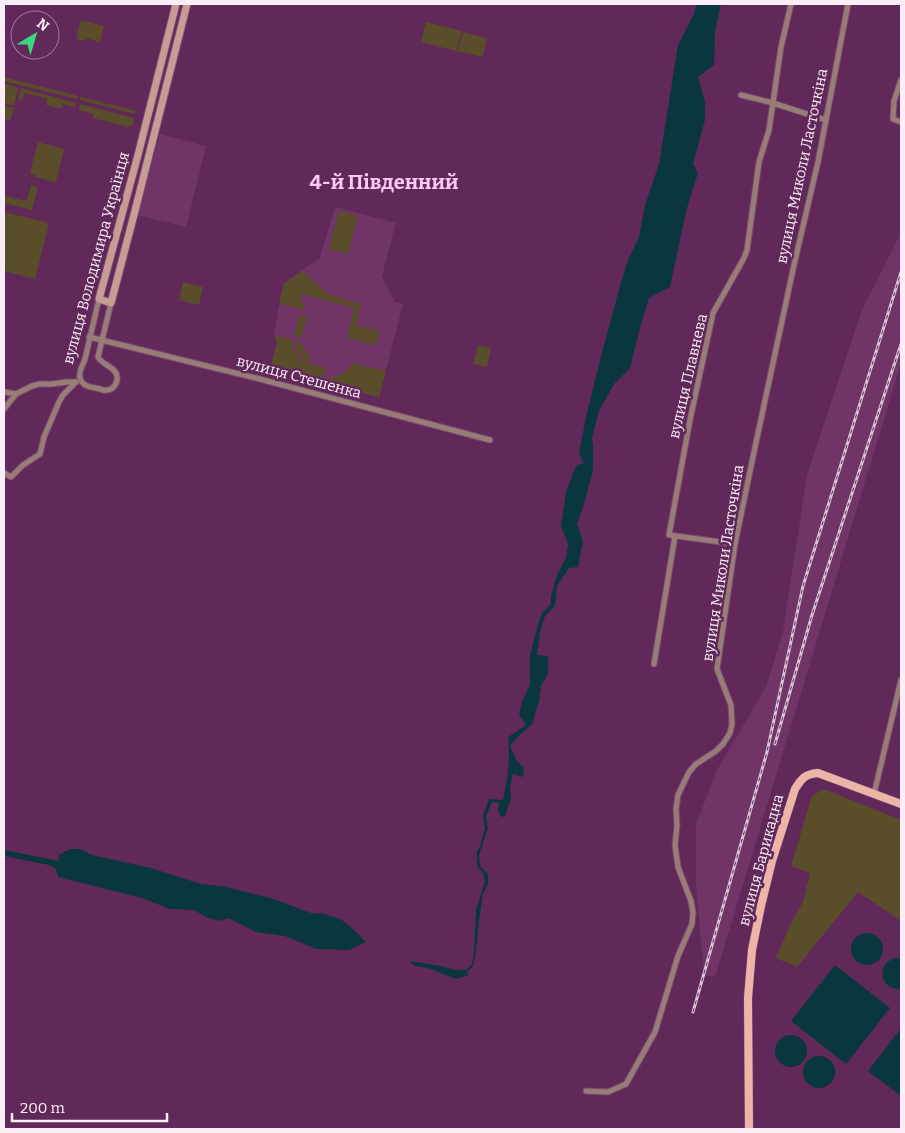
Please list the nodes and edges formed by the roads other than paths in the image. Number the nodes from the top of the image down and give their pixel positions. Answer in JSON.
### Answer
{"nodes":[{"id":1,"x":176,"y":4,"type":"edge"},
{"id":2,"x":187,"y":4,"type":"edge"},
{"id":3,"x":791,"y":4,"type":"edge"},
{"id":4,"x":848,"y":4,"type":"edge"},
{"id":5,"x":901,"y":80,"type":"edge"},
{"id":6,"x":742,"y":95,"type":"dead end"},
{"id":7,"x":773,"y":104,"type":"junction"},
{"id":8,"x":826,"y":120,"type":"junction"},
{"id":9,"x":901,"y":122,"type":"edge"},
{"id":10,"x":99,"y":300,"type":"junction"},
{"id":11,"x":111,"y":303,"type":"junction"},
{"id":12,"x":89,"y":337,"type":"junction"},
{"id":13,"x":101,"y":340,"type":"junction"},
{"id":14,"x":78,"y":382,"type":"junction"},
{"id":15,"x":4,"y":392,"type":"edge"},
{"id":16,"x":16,"y":394,"type":"junction"},
{"id":17,"x":4,"y":409,"type":"edge"},
{"id":18,"x":490,"y":440,"type":"dead end"},
{"id":19,"x":4,"y":473,"type":"edge"},
{"id":20,"x":675,"y":536,"type":"junction"},
{"id":21,"x":735,"y":544,"type":"junction"},
{"id":22,"x":654,"y":664,"type":"dead end"},
{"id":23,"x":901,"y":680,"type":"edge"},
{"id":24,"x":874,"y":794,"type":"junction"},
{"id":25,"x":901,"y":804,"type":"edge"},
{"id":26,"x":586,"y":1091,"type":"dead end"},
{"id":27,"x":750,"y":1129,"type":"edge"}],
"edges":[{"from":1,"to":10,"type":"street","name":"вулиця Володимира Українця"},
{"from":2,"to":11,"type":"street","name":"вулиця Володимира Українця"},
{"from":3,"to":7,"type":"street"},
{"from":4,"to":8,"type":"street","name":"вулиця Миколи Ласточкіна"},
{"from":5,"to":9,"type":"street"},
{"from":6,"to":7,"type":"street"},
{"from":7,"to":8,"type":"street"},
{"from":7,"to":20,"type":"street","name":"вулиця Плавнева"},
{"from":8,"to":21,"type":"street","name":"вулиця Миколи Ласточкіна"},
{"from":10,"to":11,"type":"street"},
{"from":10,"to":12,"type":"street","name":"вулиця Володимира Українця"},
{"from":11,"to":13,"type":"street","name":"вулиця Володимира Українця"},
{"from":12,"to":13,"type":"street","name":"вулиця Стешенка"},
{"from":12,"to":14,"type":"street","name":"вулиця Володимира Українця"},
{"from":13,"to":14,"type":"street","name":"вулиця Володимира Українця"},
{"from":13,"to":18,"type":"street","name":"вулиця Стешенка"},
{"from":14,"to":16,"type":"street"},
{"from":14,"to":19,"type":"street"},
{"from":15,"to":16,"type":"street"},
{"from":16,"to":17,"type":"street"},
{"from":20,"to":21,"type":"street"},
{"from":20,"to":22,"type":"street"},
{"from":21,"to":26,"type":"street","name":"вулиця Миколи Ласточкіна"},
{"from":23,"to":24,"type":"street"},
{"from":24,"to":25,"type":"main road"},
{"from":24,"to":27,"type":"main road","name":"вулиця Барикадна"}]}
